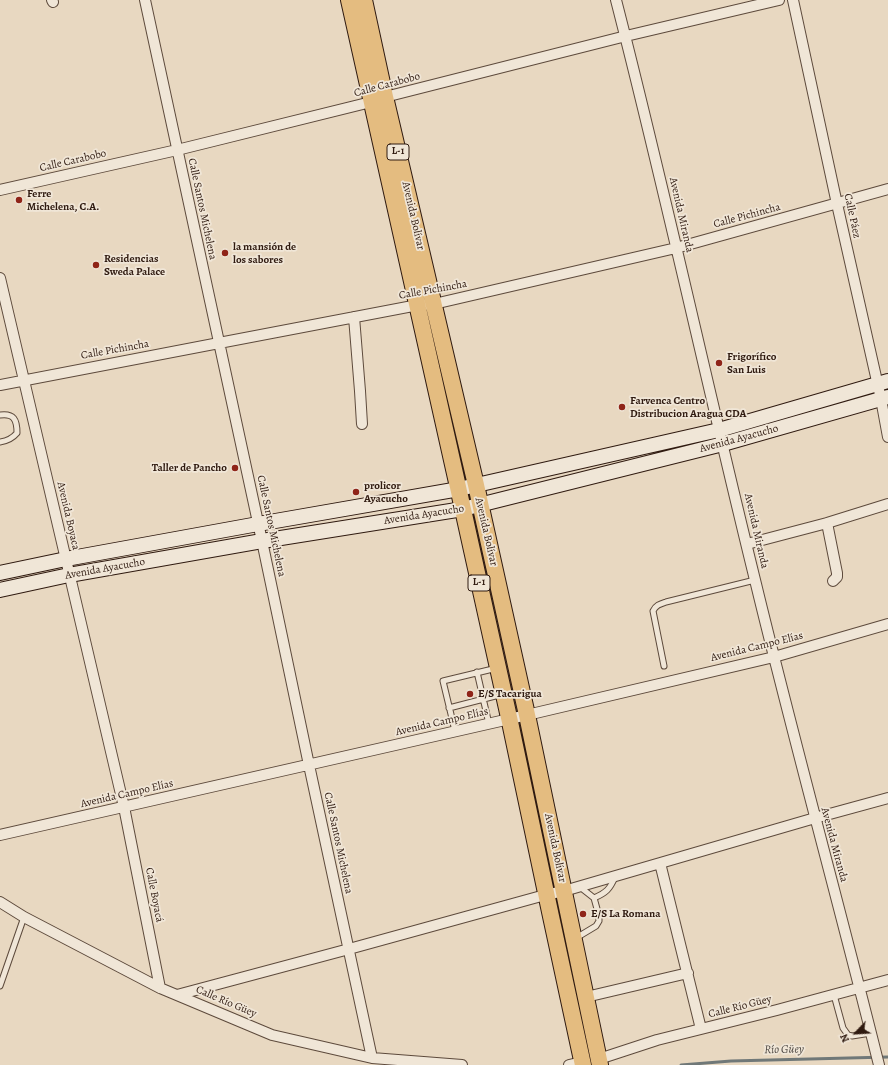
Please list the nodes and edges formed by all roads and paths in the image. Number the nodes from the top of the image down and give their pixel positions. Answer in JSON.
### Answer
{"nodes":[{"id":1,"x":145,"y":0,"type":"edge"},
{"id":2,"x":349,"y":0,"type":"edge"},
{"id":3,"x":364,"y":0,"type":"edge"},
{"id":4,"x":616,"y":0,"type":"edge"},
{"id":5,"x":779,"y":0,"type":"edge"},
{"id":6,"x":793,"y":0,"type":"edge"},
{"id":7,"x":626,"y":36,"type":"junction"},
{"id":8,"x":378,"y":100,"type":"junction"},
{"id":9,"x":177,"y":150,"type":"junction"},
{"id":10,"x":888,"y":189,"type":"edge"},
{"id":11,"x":0,"y":190,"type":"edge"},
{"id":12,"x":837,"y":204,"type":"junction"},
{"id":13,"x":676,"y":248,"type":"junction"},
{"id":14,"x":0,"y":278,"type":"edge"},
{"id":15,"x":418,"y":304,"type":"junction"},
{"id":16,"x":434,"y":304,"type":"junction"},
{"id":17,"x":354,"y":317,"type":"junction"},
{"id":18,"x":219,"y":343,"type":"junction"},
{"id":19,"x":24,"y":379,"type":"junction"},
{"id":20,"x":883,"y":383,"type":"edge"},
{"id":21,"x":0,"y":384,"type":"edge"},
{"id":22,"x":884,"y":398,"type":"edge"},
{"id":23,"x":0,"y":415,"type":"edge"},
{"id":24,"x":362,"y":424,"type":"dead end"},
{"id":25,"x":719,"y":430,"type":"junction"},
{"id":26,"x":888,"y":437,"type":"edge"},
{"id":27,"x":0,"y":442,"type":"edge"},
{"id":28,"x":723,"y":444,"type":"junction"},
{"id":29,"x":476,"y":485,"type":"junction"},
{"id":30,"x":459,"y":489,"type":"junction"},
{"id":31,"x":888,"y":504,"type":"edge"},
{"id":32,"x":480,"y":505,"type":"junction"},
{"id":33,"x":463,"y":509,"type":"junction"},
{"id":34,"x":827,"y":523,"type":"junction"},
{"id":35,"x":258,"y":524,"type":"junction"},
{"id":36,"x":262,"y":541,"type":"junction"},
{"id":37,"x":747,"y":544,"type":"junction"},
{"id":38,"x":66,"y":559,"type":"junction"},
{"id":39,"x":0,"y":573,"type":"edge"},
{"id":40,"x":69,"y":575,"type":"junction"},
{"id":41,"x":755,"y":580,"type":"junction"},
{"id":42,"x":833,"y":581,"type":"dead end"},
{"id":43,"x":0,"y":590,"type":"edge"},
{"id":44,"x":888,"y":624,"type":"edge"},
{"id":45,"x":774,"y":657,"type":"junction"},
{"id":46,"x":664,"y":666,"type":"dead end"},
{"id":47,"x":498,"y":668,"type":"junction"},
{"id":48,"x":478,"y":672,"type":"junction"},
{"id":49,"x":504,"y":694,"type":"junction"},
{"id":50,"x":483,"y":699,"type":"junction"},
{"id":51,"x":449,"y":708,"type":"junction"},
{"id":52,"x":527,"y":715,"type":"junction"},
{"id":53,"x":509,"y":719,"type":"junction"},
{"id":54,"x":489,"y":724,"type":"junction"},
{"id":55,"x":454,"y":731,"type":"junction"},
{"id":56,"x":309,"y":765,"type":"junction"},
{"id":57,"x":888,"y":798,"type":"edge"},
{"id":58,"x":124,"y":807,"type":"junction"},
{"id":59,"x":815,"y":818,"type":"junction"},
{"id":60,"x":0,"y":835,"type":"edge"},
{"id":61,"x":660,"y":863,"type":"junction"},
{"id":62,"x":615,"y":876,"type":"junction"},
{"id":63,"x":571,"y":889,"type":"junction"},
{"id":64,"x":545,"y":894,"type":"junction"},
{"id":65,"x":594,"y":898,"type":"junction"},
{"id":66,"x":0,"y":902,"type":"edge"},
{"id":67,"x":24,"y":917,"type":"junction"},
{"id":68,"x":574,"y":939,"type":"junction"},
{"id":69,"x":349,"y":949,"type":"junction"},
{"id":70,"x":688,"y":973,"type":"junction"},
{"id":71,"x":888,"y":980,"type":"edge"},
{"id":72,"x":0,"y":986,"type":"edge"},
{"id":73,"x":160,"y":988,"type":"junction"},
{"id":74,"x":860,"y":988,"type":"junction"},
{"id":75,"x":177,"y":995,"type":"junction"},
{"id":76,"x":834,"y":995,"type":"junction"},
{"id":77,"x":586,"y":998,"type":"junction"},
{"id":78,"x":701,"y":1029,"type":"junction"},
{"id":79,"x":871,"y":1033,"type":"junction"},
{"id":80,"x":372,"y":1058,"type":"junction"},
{"id":81,"x":599,"y":1062,"type":"edge"},
{"id":82,"x":578,"y":1064,"type":"edge"},
{"id":83,"x":462,"y":1065,"type":"edge"},
{"id":84,"x":879,"y":1065,"type":"edge"}],
"edges":[{"from":1,"to":9,"type":"street","name":"Calle Santos Michelena"},
{"from":2,"to":8,"type":"main road","name":"Avenida Bolívar","number":"L-1"},
{"from":3,"to":8,"type":"main road","name":"Avenida Bolívar","number":"L-1"},
{"from":4,"to":7,"type":"street","name":"Avenida Miranda"},
{"from":5,"to":7,"type":"street","name":"Calle Carabobo"},
{"from":6,"to":12,"type":"street","name":"Calle Páez"},
{"from":7,"to":8,"type":"street","name":"Calle Carabobo"},
{"from":7,"to":13,"type":"street","name":"Avenida Miranda"},
{"from":8,"to":9,"type":"street","name":"Calle Carabobo"},
{"from":8,"to":15,"type":"main road","name":"Avenida Bolívar","number":"L-1"},
{"from":8,"to":16,"type":"main road","name":"Avenida Bolívar","number":"L-1"},
{"from":9,"to":11,"type":"street","name":"Calle Carabobo"},
{"from":9,"to":18,"type":"street","name":"Calle Santos Michelena"},
{"from":10,"to":12,"type":"street","name":"Calle Pichincha"},
{"from":12,"to":13,"type":"street","name":"Calle Pichincha"},
{"from":12,"to":20,"type":"street","name":"Calle Páez"},
{"from":13,"to":16,"type":"street","name":"Calle Pichincha"},
{"from":13,"to":25,"type":"street","name":"Avenida Miranda"},
{"from":14,"to":19,"type":"street","name":"Avenida Boyaca"},
{"from":15,"to":16,"type":"street","name":"Calle Pichincha"},
{"from":15,"to":17,"type":"street","name":"Calle Pichincha"},
{"from":15,"to":30,"type":"main road","name":"Avenida Bolívar","number":"L-1"},
{"from":16,"to":29,"type":"main road","name":"Avenida Bolívar","number":"L-1"},
{"from":17,"to":18,"type":"street","name":"Calle Pichincha"},
{"from":17,"to":24,"type":"street"},
{"from":18,"to":19,"type":"street","name":"Calle Pichincha"},
{"from":18,"to":35,"type":"street","name":"Calle Santos Michelena"},
{"from":19,"to":21,"type":"street","name":"Calle Pichincha"},
{"from":19,"to":38,"type":"street","name":"Avenida Boyaca"},
{"from":20,"to":22,"type":"street","name":"Calle Páez"},
{"from":20,"to":25,"type":"street","name":"Avenida Ayacucho"},
{"from":22,"to":26,"type":"street","name":"Calle Páez"},
{"from":22,"to":28,"type":"street","name":"Avenida Ayacucho"},
{"from":23,"to":27,"type":"lane"},
{"from":25,"to":28,"type":"street","name":"Avenida Miranda"},
{"from":25,"to":29,"type":"street","name":"Avenida Ayacucho"},
{"from":28,"to":32,"type":"street","name":"Avenida Ayacucho"},
{"from":28,"to":37,"type":"street","name":"Avenida Miranda"},
{"from":29,"to":30,"type":"street","name":"Avenida Ayacucho"},
{"from":29,"to":32,"type":"main road","name":"Avenida Bolívar","number":"L-1"},
{"from":30,"to":33,"type":"main road","name":"Avenida Bolívar","number":"L-1"},
{"from":30,"to":35,"type":"street","name":"Avenida Ayacucho"},
{"from":31,"to":34,"type":"street"},
{"from":32,"to":33,"type":"street","name":"Avenida Ayacucho"},
{"from":32,"to":52,"type":"main road","name":"Avenida Bolívar","number":"L-1"},
{"from":33,"to":36,"type":"street","name":"Avenida Ayacucho"},
{"from":33,"to":47,"type":"main road","name":"Avenida Bolívar","number":"L-1"},
{"from":34,"to":37,"type":"street"},
{"from":34,"to":42,"type":"street"},
{"from":35,"to":36,"type":"street","name":"Calle Santos Michelena"},
{"from":35,"to":38,"type":"street","name":"Avenida Ayacucho"},
{"from":36,"to":40,"type":"street","name":"Avenida Ayacucho"},
{"from":36,"to":56,"type":"street","name":"Calle Santos Michelena"},
{"from":37,"to":41,"type":"street","name":"Avenida Miranda"},
{"from":38,"to":39,"type":"street","name":"Avenida Ayacucho"},
{"from":38,"to":40,"type":"street","name":"Avenida Boyaca"},
{"from":40,"to":43,"type":"street","name":"Avenida Ayacucho"},
{"from":40,"to":58,"type":"street","name":"Avenida Boyaca"},
{"from":41,"to":45,"type":"street","name":"Avenida Miranda"},
{"from":41,"to":46,"type":"lane"},
{"from":44,"to":45,"type":"street","name":"Avenida Campo Elías"},
{"from":45,"to":52,"type":"street","name":"Avenida Campo Elías"},
{"from":45,"to":59,"type":"street","name":"Avenida Miranda"},
{"from":47,"to":48,"type":"lane"},
{"from":47,"to":49,"type":"main road","name":"Avenida Bolívar","number":"L-1"},
{"from":48,"to":50,"type":"lane"},
{"from":48,"to":51,"type":"lane"},
{"from":49,"to":50,"type":"lane"},
{"from":49,"to":53,"type":"main road","name":"Avenida Bolívar","number":"L-1"},
{"from":50,"to":51,"type":"lane"},
{"from":50,"to":54,"type":"lane"},
{"from":51,"to":55,"type":"lane"},
{"from":52,"to":53,"type":"street","name":"Avenida Campo Elías"},
{"from":52,"to":63,"type":"main road","name":"Avenida Bolívar","number":"L-1"},
{"from":53,"to":54,"type":"street","name":"Avenida Campo Elías"},
{"from":53,"to":64,"type":"main road","name":"Avenida Bolívar","number":"L-1"},
{"from":54,"to":55,"type":"street","name":"Avenida Campo Elías"},
{"from":55,"to":56,"type":"street","name":"Avenida Campo Elías"},
{"from":56,"to":58,"type":"street","name":"Avenida Campo Elías"},
{"from":56,"to":69,"type":"street","name":"Calle Santos Michelena"},
{"from":57,"to":59,"type":"street"},
{"from":58,"to":60,"type":"street","name":"Avenida Campo Elías"},
{"from":58,"to":73,"type":"street","name":"Calle Boyacá"},
{"from":59,"to":61,"type":"street"},
{"from":59,"to":74,"type":"street","name":"Avenida Miranda"},
{"from":61,"to":62,"type":"street"},
{"from":61,"to":70,"type":"street"},
{"from":62,"to":63,"type":"street"},
{"from":62,"to":65,"type":"lane"},
{"from":63,"to":64,"type":"street"},
{"from":63,"to":65,"type":"lane"},
{"from":63,"to":68,"type":"main road","name":"Avenida Bolívar","number":"L-1"},
{"from":64,"to":69,"type":"street"},
{"from":64,"to":82,"type":"main road","name":"Avenida Bolívar","number":"L-1"},
{"from":65,"to":68,"type":"lane"},
{"from":66,"to":67,"type":"street","name":"Calle Río Güey"},
{"from":67,"to":72,"type":"lane"},
{"from":67,"to":73,"type":"street","name":"Calle Río Güey"},
{"from":68,"to":77,"type":"main road","name":"Avenida Bolívar","number":"L-1"},
{"from":69,"to":75,"type":"street"},
{"from":69,"to":80,"type":"street","name":"Calle Santos Michelena"},
{"from":70,"to":77,"type":"street"},
{"from":70,"to":78,"type":"street"},
{"from":71,"to":74,"type":"street","name":"Calle Río Güey"},
{"from":73,"to":75,"type":"street","name":"Calle Río Güey"},
{"from":74,"to":76,"type":"street","name":"Calle Río Güey"},
{"from":74,"to":79,"type":"street","name":"Avenida Miranda"},
{"from":75,"to":80,"type":"street","name":"Calle Río Güey"},
{"from":76,"to":78,"type":"street","name":"Calle Río Güey"},
{"from":76,"to":79,"type":"lane"},
{"from":77,"to":81,"type":"main road","name":"Avenida Bolívar","number":"L-1"},
{"from":78,"to":81,"type":"street","name":"Calle Río Güey"},
{"from":79,"to":84,"type":"street","name":"Avenida Miranda"},
{"from":80,"to":83,"type":"street","name":"Calle Río Güey"}]}
